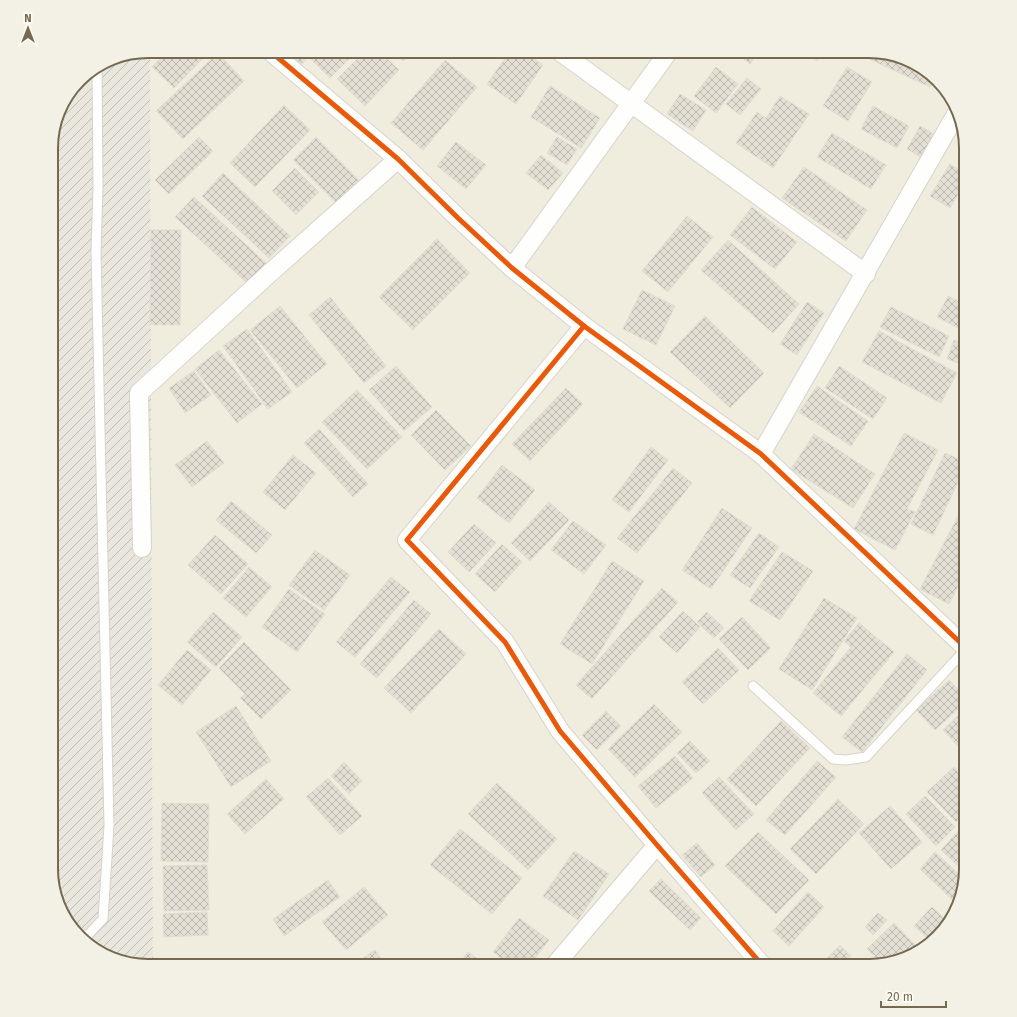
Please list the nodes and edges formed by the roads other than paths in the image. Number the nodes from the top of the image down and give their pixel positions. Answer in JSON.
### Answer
{"nodes":[{"id":1,"x":278,"y":58,"type":"edge"},
{"id":2,"x":569,"y":58,"type":"edge"},
{"id":3,"x":664,"y":58,"type":"edge"},
{"id":4,"x":97,"y":74,"type":"edge"},
{"id":5,"x":632,"y":104,"type":"junction"},
{"id":6,"x":954,"y":118,"type":"edge"},
{"id":7,"x":398,"y":159,"type":"junction"},
{"id":8,"x":512,"y":268,"type":"junction"},
{"id":9,"x":866,"y":274,"type":"junction"},
{"id":10,"x":584,"y":326,"type":"junction"},
{"id":11,"x":762,"y":454,"type":"junction"},
{"id":12,"x":142,"y":548,"type":"dead end"},
{"id":13,"x":959,"y":642,"type":"edge"},
{"id":14,"x":959,"y":657,"type":"edge"},
{"id":15,"x":753,"y":686,"type":"dead end"},
{"id":16,"x":657,"y":845,"type":"junction"},
{"id":17,"x":87,"y":936,"type":"edge"},
{"id":18,"x":560,"y":959,"type":"edge"},
{"id":19,"x":758,"y":959,"type":"edge"}],
"edges":[{"from":1,"to":7,"type":"street"},
{"from":2,"to":5,"type":"street"},
{"from":3,"to":5,"type":"street"},
{"from":4,"to":17,"type":"lane"},
{"from":5,"to":8,"type":"street"},
{"from":5,"to":9,"type":"street"},
{"from":6,"to":9,"type":"street"},
{"from":7,"to":8,"type":"street"},
{"from":7,"to":12,"type":"street"},
{"from":8,"to":10,"type":"street"},
{"from":9,"to":11,"type":"street"},
{"from":10,"to":11,"type":"street"},
{"from":10,"to":16,"type":"street"},
{"from":11,"to":13,"type":"street"},
{"from":14,"to":15,"type":"lane"},
{"from":16,"to":18,"type":"street"},
{"from":16,"to":19,"type":"street"}]}
